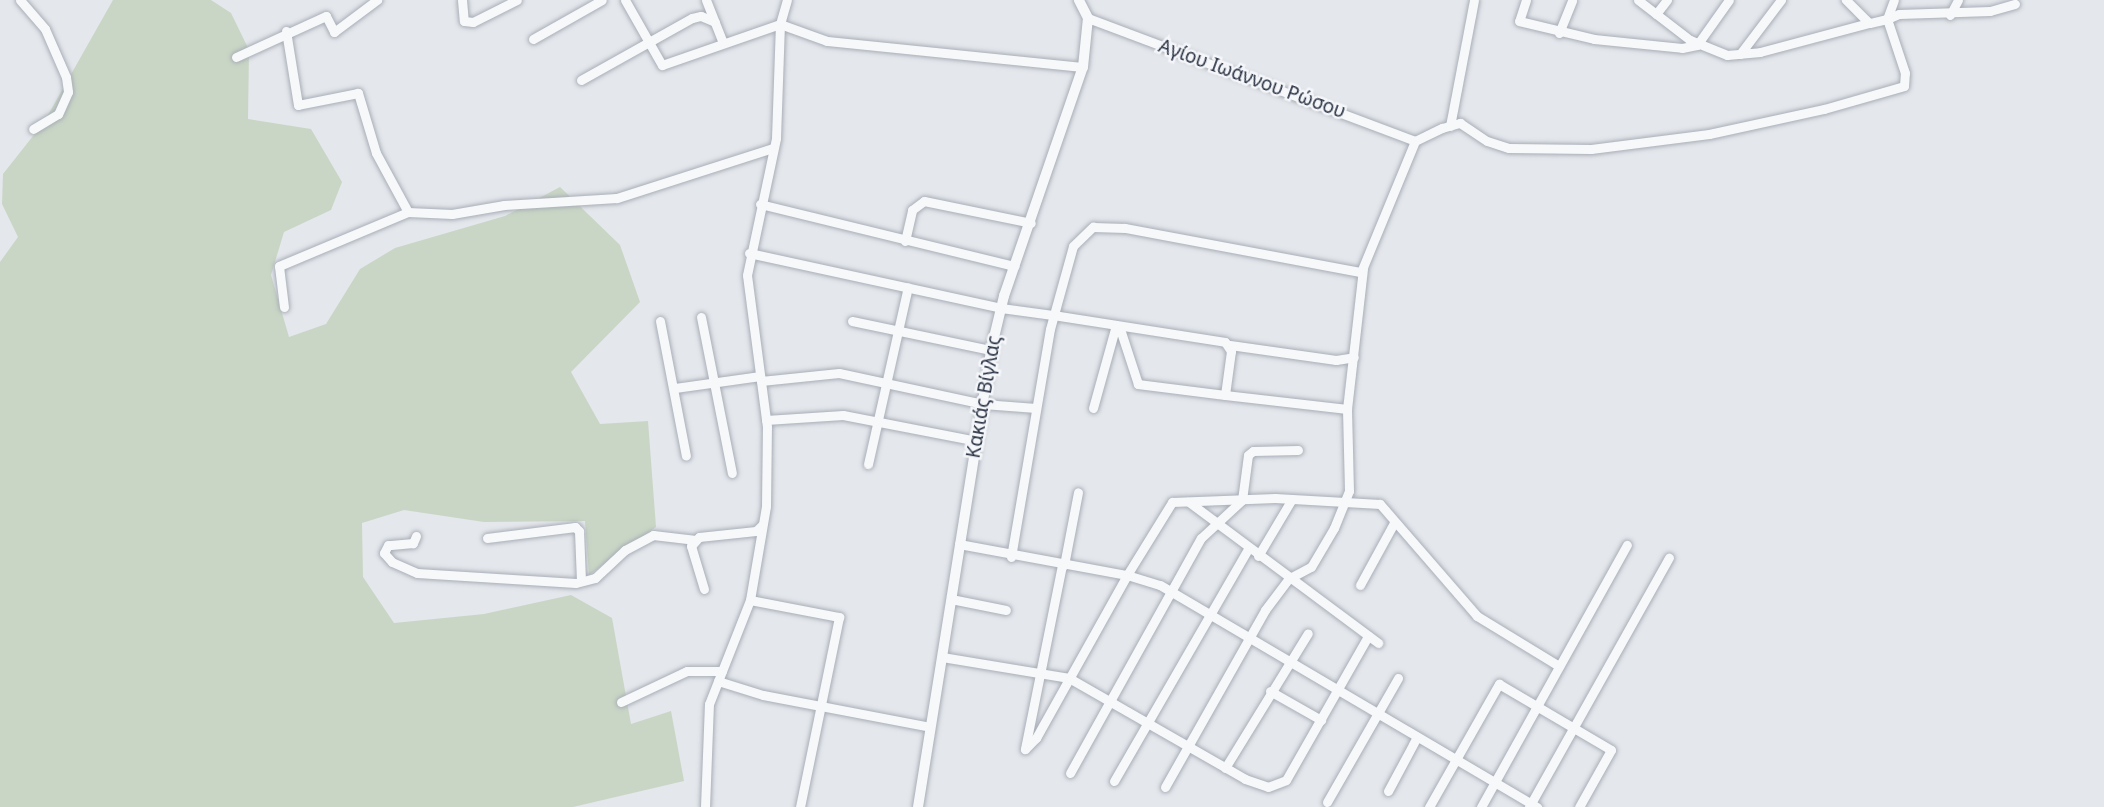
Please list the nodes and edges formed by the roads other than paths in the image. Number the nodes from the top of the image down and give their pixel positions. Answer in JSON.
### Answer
{"nodes":[{"id":1,"x":20,"y":0,"type":"edge"},
{"id":2,"x":377,"y":0,"type":"edge"},
{"id":3,"x":462,"y":0,"type":"edge"},
{"id":4,"x":517,"y":0,"type":"edge"},
{"id":5,"x":601,"y":0,"type":"edge"},
{"id":6,"x":625,"y":0,"type":"edge"},
{"id":7,"x":706,"y":0,"type":"edge"},
{"id":8,"x":787,"y":0,"type":"edge"},
{"id":9,"x":1079,"y":0,"type":"edge"},
{"id":10,"x":1474,"y":0,"type":"edge"},
{"id":11,"x":1526,"y":0,"type":"edge"},
{"id":12,"x":1572,"y":0,"type":"edge"},
{"id":13,"x":1638,"y":0,"type":"edge"},
{"id":14,"x":1667,"y":0,"type":"edge"},
{"id":15,"x":1729,"y":0,"type":"edge"},
{"id":16,"x":1781,"y":0,"type":"edge"},
{"id":17,"x":1846,"y":0,"type":"edge"},
{"id":18,"x":1894,"y":0,"type":"edge"},
{"id":19,"x":1958,"y":0,"type":"edge"},
{"id":20,"x":2015,"y":4,"type":"dead end"},
{"id":21,"x":1657,"y":14,"type":"junction"},
{"id":22,"x":1950,"y":15,"type":"junction"},
{"id":23,"x":1088,"y":19,"type":"junction"},
{"id":24,"x":1887,"y":19,"type":"junction"},
{"id":25,"x":715,"y":22,"type":"junction"},
{"id":26,"x":1869,"y":23,"type":"junction"},
{"id":27,"x":780,"y":24,"type":"junction"},
{"id":28,"x":286,"y":31,"type":"junction"},
{"id":29,"x":1559,"y":33,"type":"junction"},
{"id":30,"x":533,"y":38,"type":"dead end"},
{"id":31,"x":649,"y":41,"type":"junction"},
{"id":32,"x":723,"y":43,"type":"junction"},
{"id":33,"x":1697,"y":45,"type":"junction"},
{"id":34,"x":1740,"y":54,"type":"junction"},
{"id":35,"x":236,"y":57,"type":"dead end"},
{"id":36,"x":1083,"y":67,"type":"junction"},
{"id":37,"x":581,"y":80,"type":"dead end"},
{"id":38,"x":1450,"y":126,"type":"junction"},
{"id":39,"x":33,"y":129,"type":"dead end"},
{"id":40,"x":1415,"y":141,"type":"junction"},
{"id":41,"x":773,"y":148,"type":"junction"},
{"id":42,"x":760,"y":204,"type":"junction"},
{"id":43,"x":408,"y":212,"type":"junction"},
{"id":44,"x":1031,"y":223,"type":"junction"},
{"id":45,"x":905,"y":241,"type":"junction"},
{"id":46,"x":749,"y":253,"type":"junction"},
{"id":47,"x":1015,"y":266,"type":"junction"},
{"id":48,"x":1363,"y":269,"type":"junction"},
{"id":49,"x":908,"y":287,"type":"junction"},
{"id":50,"x":284,"y":307,"type":"dead end"},
{"id":51,"x":1001,"y":308,"type":"junction"},
{"id":52,"x":1053,"y":315,"type":"junction"},
{"id":53,"x":701,"y":317,"type":"dead end"},
{"id":54,"x":660,"y":321,"type":"dead end"},
{"id":55,"x":852,"y":321,"type":"dead end"},
{"id":56,"x":1118,"y":325,"type":"junction"},
{"id":57,"x":899,"y":332,"type":"junction"},
{"id":58,"x":1230,"y":345,"type":"junction"},
{"id":59,"x":991,"y":350,"type":"junction"},
{"id":60,"x":1354,"y":357,"type":"junction"},
{"id":61,"x":760,"y":379,"type":"junction"},
{"id":62,"x":885,"y":384,"type":"junction"},
{"id":63,"x":716,"y":385,"type":"junction"},
{"id":64,"x":674,"y":388,"type":"junction"},
{"id":65,"x":1225,"y":395,"type":"junction"},
{"id":66,"x":983,"y":404,"type":"junction"},
{"id":67,"x":1036,"y":408,"type":"junction"},
{"id":68,"x":1093,"y":408,"type":"dead end"},
{"id":69,"x":1347,"y":409,"type":"junction"},
{"id":70,"x":766,"y":420,"type":"junction"},
{"id":71,"x":877,"y":421,"type":"junction"},
{"id":72,"x":976,"y":441,"type":"junction"},
{"id":73,"x":1298,"y":450,"type":"dead end"},
{"id":74,"x":686,"y":456,"type":"dead end"},
{"id":75,"x":868,"y":464,"type":"dead end"},
{"id":76,"x":732,"y":473,"type":"dead end"},
{"id":77,"x":1078,"y":492,"type":"dead end"},
{"id":78,"x":1292,"y":499,"type":"junction"},
{"id":79,"x":1347,"y":499,"type":"junction"},
{"id":80,"x":1242,"y":500,"type":"junction"},
{"id":81,"x":1189,"y":502,"type":"junction"},
{"id":82,"x":1214,"y":522,"type":"junction"},
{"id":83,"x":1394,"y":523,"type":"junction"},
{"id":84,"x":762,"y":525,"type":"junction"},
{"id":85,"x":416,"y":536,"type":"dead end"},
{"id":86,"x":487,"y":538,"type":"dead end"},
{"id":87,"x":696,"y":540,"type":"junction"},
{"id":88,"x":960,"y":544,"type":"junction"},
{"id":89,"x":1627,"y":545,"type":"dead end"},
{"id":90,"x":1248,"y":549,"type":"junction"},
{"id":91,"x":1258,"y":556,"type":"junction"},
{"id":92,"x":1012,"y":557,"type":"junction"},
{"id":93,"x":1669,"y":558,"type":"dead end"},
{"id":94,"x":1063,"y":565,"type":"junction"},
{"id":95,"x":1127,"y":576,"type":"junction"},
{"id":96,"x":1288,"y":579,"type":"junction"},
{"id":97,"x":581,"y":581,"type":"junction"},
{"id":98,"x":1360,"y":585,"type":"dead end"},
{"id":99,"x":704,"y":589,"type":"dead end"},
{"id":100,"x":1172,"y":593,"type":"junction"},
{"id":101,"x":951,"y":599,"type":"junction"},
{"id":102,"x":750,"y":600,"type":"junction"},
{"id":103,"x":1006,"y":610,"type":"dead end"},
{"id":104,"x":1210,"y":616,"type":"junction"},
{"id":105,"x":1308,"y":633,"type":"dead end"},
{"id":106,"x":1368,"y":636,"type":"junction"},
{"id":107,"x":1249,"y":639,"type":"junction"},
{"id":108,"x":1378,"y":643,"type":"dead end"},
{"id":109,"x":942,"y":657,"type":"junction"},
{"id":110,"x":1288,"y":663,"type":"junction"},
{"id":111,"x":1559,"y":666,"type":"junction"},
{"id":112,"x":722,"y":671,"type":"junction"},
{"id":113,"x":1041,"y":674,"type":"junction"},
{"id":114,"x":1069,"y":678,"type":"junction"},
{"id":115,"x":1398,"y":678,"type":"dead end"},
{"id":116,"x":718,"y":681,"type":"junction"},
{"id":117,"x":1270,"y":691,"type":"junction"},
{"id":118,"x":1339,"y":691,"type":"junction"},
{"id":119,"x":1109,"y":701,"type":"junction"},
{"id":120,"x":621,"y":702,"type":"dead end"},
{"id":121,"x":819,"y":706,"type":"junction"},
{"id":122,"x":1537,"y":706,"type":"junction"},
{"id":123,"x":1377,"y":714,"type":"junction"},
{"id":124,"x":1321,"y":720,"type":"junction"},
{"id":125,"x":1148,"y":724,"type":"junction"},
{"id":126,"x":930,"y":727,"type":"junction"},
{"id":127,"x":1574,"y":728,"type":"junction"},
{"id":128,"x":1417,"y":737,"type":"junction"},
{"id":129,"x":1188,"y":747,"type":"junction"},
{"id":130,"x":1455,"y":759,"type":"junction"},
{"id":131,"x":1225,"y":768,"type":"junction"},
{"id":132,"x":1070,"y":773,"type":"dead end"},
{"id":133,"x":1114,"y":781,"type":"dead end"},
{"id":134,"x":1494,"y":782,"type":"junction"},
{"id":135,"x":1165,"y":787,"type":"dead end"},
{"id":136,"x":1388,"y":791,"type":"dead end"},
{"id":137,"x":1327,"y":802,"type":"dead end"},
{"id":138,"x":1532,"y":806,"type":"edge"},
{"id":139,"x":705,"y":807,"type":"edge"},
{"id":140,"x":800,"y":807,"type":"edge"},
{"id":141,"x":918,"y":807,"type":"edge"},
{"id":142,"x":1429,"y":807,"type":"edge"},
{"id":143,"x":1481,"y":807,"type":"edge"},
{"id":144,"x":1579,"y":807,"type":"edge"}],
"edges":[{"from":1,"to":39,"type":"street"},
{"from":2,"to":28,"type":"street"},
{"from":3,"to":4,"type":"street"},
{"from":5,"to":30,"type":"street"},
{"from":6,"to":31,"type":"street"},
{"from":7,"to":25,"type":"street"},
{"from":8,"to":27,"type":"street"},
{"from":9,"to":23,"type":"street"},
{"from":10,"to":38,"type":"street"},
{"from":11,"to":29,"type":"street"},
{"from":12,"to":29,"type":"street"},
{"from":13,"to":21,"type":"street"},
{"from":14,"to":21,"type":"street"},
{"from":15,"to":33,"type":"street"},
{"from":16,"to":34,"type":"street"},
{"from":17,"to":26,"type":"street"},
{"from":18,"to":24,"type":"street"},
{"from":19,"to":22,"type":"street"},
{"from":20,"to":22,"type":"street"},
{"from":21,"to":33,"type":"street"},
{"from":22,"to":24,"type":"street"},
{"from":23,"to":36,"type":"street","name":"Κακιάς Βίγλας"},
{"from":23,"to":40,"type":"street","name":"Αγίου Ιωάννου Ρώσου"},
{"from":24,"to":26,"type":"street"},
{"from":24,"to":38,"type":"street"},
{"from":25,"to":31,"type":"street"},
{"from":25,"to":32,"type":"street"},
{"from":26,"to":34,"type":"street"},
{"from":27,"to":32,"type":"street"},
{"from":27,"to":36,"type":"street"},
{"from":27,"to":41,"type":"street"},
{"from":28,"to":35,"type":"street"},
{"from":28,"to":43,"type":"street"},
{"from":29,"to":33,"type":"street"},
{"from":31,"to":32,"type":"street"},
{"from":31,"to":37,"type":"street"},
{"from":33,"to":34,"type":"street"},
{"from":36,"to":44,"type":"street","name":"Κακιάς Βίγλας"},
{"from":38,"to":40,"type":"street"},
{"from":40,"to":48,"type":"street"},
{"from":41,"to":42,"type":"street"},
{"from":41,"to":43,"type":"street"},
{"from":42,"to":45,"type":"street"},
{"from":42,"to":46,"type":"street"},
{"from":43,"to":50,"type":"street"},
{"from":44,"to":45,"type":"street"},
{"from":44,"to":47,"type":"street","name":"Κακιάς Βίγλας"},
{"from":45,"to":47,"type":"street"},
{"from":46,"to":49,"type":"street"},
{"from":46,"to":61,"type":"street"},
{"from":47,"to":51,"type":"street","name":"Κακιάς Βίγλας"},
{"from":48,"to":52,"type":"street"},
{"from":48,"to":60,"type":"street"},
{"from":49,"to":51,"type":"street"},
{"from":49,"to":57,"type":"street"},
{"from":51,"to":52,"type":"street"},
{"from":51,"to":59,"type":"street","name":"Κακιάς Βίγλας"},
{"from":52,"to":56,"type":"street"},
{"from":52,"to":67,"type":"street"},
{"from":53,"to":63,"type":"street"},
{"from":54,"to":64,"type":"street"},
{"from":55,"to":57,"type":"street"},
{"from":56,"to":58,"type":"street"},
{"from":56,"to":65,"type":"street"},
{"from":56,"to":68,"type":"street"},
{"from":57,"to":59,"type":"street"},
{"from":57,"to":62,"type":"street"},
{"from":58,"to":60,"type":"street"},
{"from":58,"to":65,"type":"street"},
{"from":59,"to":66,"type":"street","name":"Κακιάς Βίγλας"},
{"from":60,"to":69,"type":"street"},
{"from":61,"to":62,"type":"street"},
{"from":61,"to":63,"type":"street"},
{"from":61,"to":70,"type":"street"},
{"from":62,"to":66,"type":"street"},
{"from":62,"to":71,"type":"street"},
{"from":63,"to":64,"type":"street"},
{"from":63,"to":76,"type":"street"},
{"from":64,"to":74,"type":"street"},
{"from":65,"to":69,"type":"street"},
{"from":66,"to":67,"type":"street"},
{"from":66,"to":72,"type":"street","name":"Κακιάς Βίγλας"},
{"from":67,"to":92,"type":"street"},
{"from":69,"to":79,"type":"street"},
{"from":70,"to":71,"type":"street"},
{"from":70,"to":84,"type":"street"},
{"from":71,"to":72,"type":"street"},
{"from":71,"to":75,"type":"street"},
{"from":72,"to":88,"type":"street","name":"Κακιάς Βίγλας"},
{"from":73,"to":80,"type":"street"},
{"from":77,"to":94,"type":"street"},
{"from":78,"to":79,"type":"street"},
{"from":78,"to":80,"type":"street"},
{"from":78,"to":91,"type":"street"},
{"from":79,"to":83,"type":"street"},
{"from":79,"to":96,"type":"street"},
{"from":80,"to":81,"type":"street"},
{"from":80,"to":82,"type":"street"},
{"from":81,"to":82,"type":"street"},
{"from":81,"to":95,"type":"street"},
{"from":82,"to":90,"type":"street"},
{"from":82,"to":100,"type":"street"},
{"from":83,"to":98,"type":"street"},
{"from":83,"to":111,"type":"street"},
{"from":84,"to":87,"type":"street"},
{"from":84,"to":102,"type":"street"},
{"from":85,"to":97,"type":"street"},
{"from":86,"to":97,"type":"street"},
{"from":87,"to":97,"type":"street"},
{"from":87,"to":99,"type":"street"},
{"from":88,"to":92,"type":"street"},
{"from":88,"to":101,"type":"street","name":"Κακιάς Βίγλας"},
{"from":89,"to":111,"type":"street"},
{"from":90,"to":91,"type":"street"},
{"from":90,"to":104,"type":"street"},
{"from":91,"to":96,"type":"street"},
{"from":92,"to":94,"type":"street"},
{"from":93,"to":127,"type":"street"},
{"from":94,"to":95,"type":"street"},
{"from":94,"to":113,"type":"street"},
{"from":95,"to":100,"type":"street"},
{"from":95,"to":114,"type":"street"},
{"from":96,"to":106,"type":"street"},
{"from":96,"to":107,"type":"street"},
{"from":100,"to":104,"type":"street"},
{"from":100,"to":119,"type":"street"},
{"from":101,"to":103,"type":"street"},
{"from":101,"to":109,"type":"street","name":"Κακιάς Βίγλας"},
{"from":102,"to":112,"type":"street"},
{"from":102,"to":121,"type":"street"},
{"from":104,"to":107,"type":"street"},
{"from":104,"to":125,"type":"street"},
{"from":105,"to":110,"type":"street"},
{"from":106,"to":108,"type":"street"},
{"from":106,"to":118,"type":"street"},
{"from":107,"to":110,"type":"street"},
{"from":107,"to":129,"type":"street"},
{"from":109,"to":113,"type":"street"},
{"from":109,"to":126,"type":"street","name":"Κακιάς Βίγλας"},
{"from":110,"to":117,"type":"street"},
{"from":110,"to":118,"type":"street"},
{"from":111,"to":122,"type":"street"},
{"from":112,"to":116,"type":"street"},
{"from":112,"to":120,"type":"street"},
{"from":113,"to":114,"type":"street"},
{"from":113,"to":114,"type":"street"},
{"from":114,"to":119,"type":"street"},
{"from":115,"to":123,"type":"street"},
{"from":116,"to":121,"type":"street"},
{"from":116,"to":139,"type":"street"},
{"from":117,"to":124,"type":"street"},
{"from":117,"to":131,"type":"street"},
{"from":118,"to":123,"type":"street"},
{"from":118,"to":124,"type":"street"},
{"from":119,"to":125,"type":"street"},
{"from":119,"to":132,"type":"street"},
{"from":121,"to":126,"type":"street"},
{"from":121,"to":140,"type":"street"},
{"from":122,"to":127,"type":"street"},
{"from":122,"to":130,"type":"street"},
{"from":122,"to":134,"type":"street"},
{"from":123,"to":128,"type":"street"},
{"from":123,"to":137,"type":"street"},
{"from":124,"to":131,"type":"street"},
{"from":125,"to":129,"type":"street"},
{"from":125,"to":133,"type":"street"},
{"from":126,"to":141,"type":"street","name":"Κακιάς Βίγλας"},
{"from":127,"to":138,"type":"street"},
{"from":127,"to":144,"type":"street"},
{"from":128,"to":130,"type":"street"},
{"from":128,"to":136,"type":"street"},
{"from":129,"to":131,"type":"street"},
{"from":129,"to":135,"type":"street"},
{"from":130,"to":134,"type":"street"},
{"from":130,"to":142,"type":"street"},
{"from":134,"to":138,"type":"street"},
{"from":134,"to":143,"type":"street"}]}
